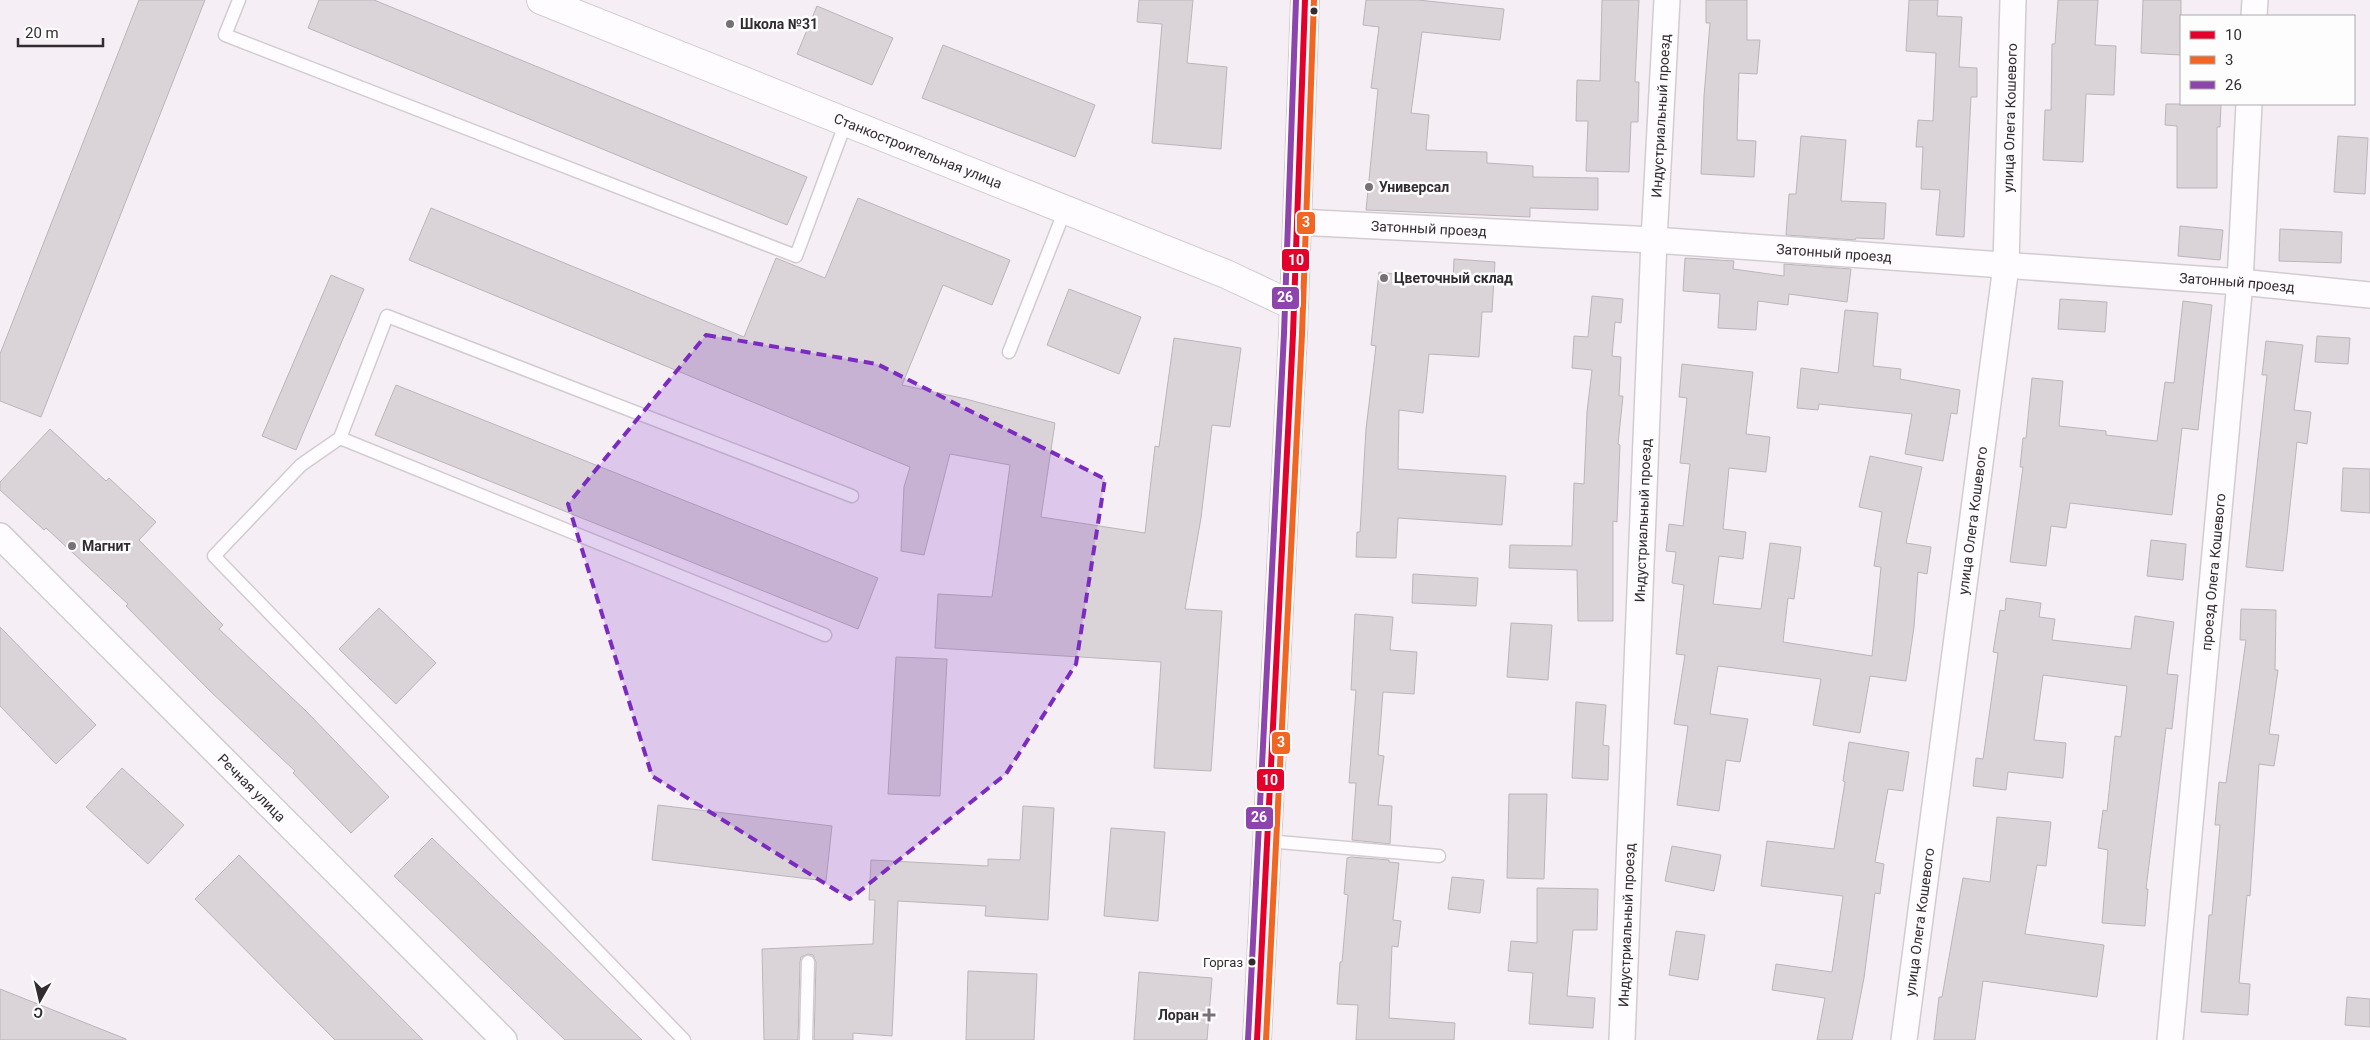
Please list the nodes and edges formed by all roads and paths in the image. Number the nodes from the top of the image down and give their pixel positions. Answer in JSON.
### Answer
{"nodes":[{"id":1,"x":239,"y":0,"type":"edge"},
{"id":2,"x":541,"y":0,"type":"edge"},
{"id":3,"x":1305,"y":0,"type":"edge"},
{"id":4,"x":1667,"y":0,"type":"edge"},
{"id":5,"x":2013,"y":0,"type":"edge"},
{"id":6,"x":2255,"y":0,"type":"edge"},
{"id":7,"x":2254,"y":15,"type":"edge"},
{"id":8,"x":2249,"y":105,"type":"edge"},
{"id":9,"x":846,"y":122,"type":"junction"},
{"id":10,"x":1064,"y":210,"type":"junction"},
{"id":11,"x":1297,"y":222,"type":"junction"},
{"id":12,"x":1654,"y":240,"type":"junction"},
{"id":13,"x":2006,"y":266,"type":"junction"},
{"id":14,"x":2240,"y":282,"type":"junction"},
{"id":15,"x":2370,"y":294,"type":"edge"},
{"id":16,"x":1294,"y":306,"type":"junction"},
{"id":17,"x":1009,"y":352,"type":"dead end"},
{"id":18,"x":340,"y":438,"type":"junction"},
{"id":19,"x":852,"y":496,"type":"dead end"},
{"id":20,"x":0,"y":536,"type":"edge"},
{"id":21,"x":825,"y":635,"type":"dead end"},
{"id":22,"x":1266,"y":841,"type":"junction"},
{"id":23,"x":1439,"y":856,"type":"dead end"},
{"id":24,"x":808,"y":962,"type":"dead end"},
{"id":25,"x":504,"y":1040,"type":"edge"},
{"id":26,"x":684,"y":1040,"type":"edge"},
{"id":27,"x":806,"y":1040,"type":"edge"},
{"id":28,"x":1256,"y":1040,"type":"edge"},
{"id":29,"x":1622,"y":1040,"type":"edge"},
{"id":30,"x":1904,"y":1040,"type":"edge"},
{"id":31,"x":2170,"y":1040,"type":"edge"}],
"edges":[{"from":1,"to":9,"type":"lane"},
{"from":2,"to":9,"type":"main road","name":"Станкостроительная улица"},
{"from":3,"to":11,"type":"main road"},
{"from":4,"to":12,"type":"street","name":"Индустриальный проезд"},
{"from":5,"to":13,"type":"street","name":"улица Олега Кошевого"},
{"from":6,"to":7,"type":"street"},
{"from":8,"to":14,"type":"street","name":"проезд Олега Кошевого"},
{"from":9,"to":10,"type":"main road","name":"Станкостроительная улица"},
{"from":10,"to":16,"type":"main road","name":"Станкостроительная улица"},
{"from":10,"to":17,"type":"lane"},
{"from":11,"to":12,"type":"street","name":"Затонный проезд"},
{"from":11,"to":16,"type":"main road"},
{"from":12,"to":13,"type":"street","name":"Затонный проезд"},
{"from":12,"to":29,"type":"street","name":"Индустриальный проезд"},
{"from":13,"to":14,"type":"street","name":"Затонный проезд"},
{"from":13,"to":30,"type":"street","name":"улица Олега Кошевого"},
{"from":14,"to":15,"type":"street","name":"Затонный проезд"},
{"from":14,"to":31,"type":"street","name":"проезд Олега Кошевого"},
{"from":16,"to":22,"type":"main road"},
{"from":18,"to":19,"type":"lane"},
{"from":18,"to":21,"type":"lane"},
{"from":18,"to":26,"type":"lane"},
{"from":20,"to":25,"type":"street","name":"Речная улица"},
{"from":22,"to":23,"type":"lane"},
{"from":22,"to":28,"type":"main road"},
{"from":24,"to":27,"type":"lane"}]}
